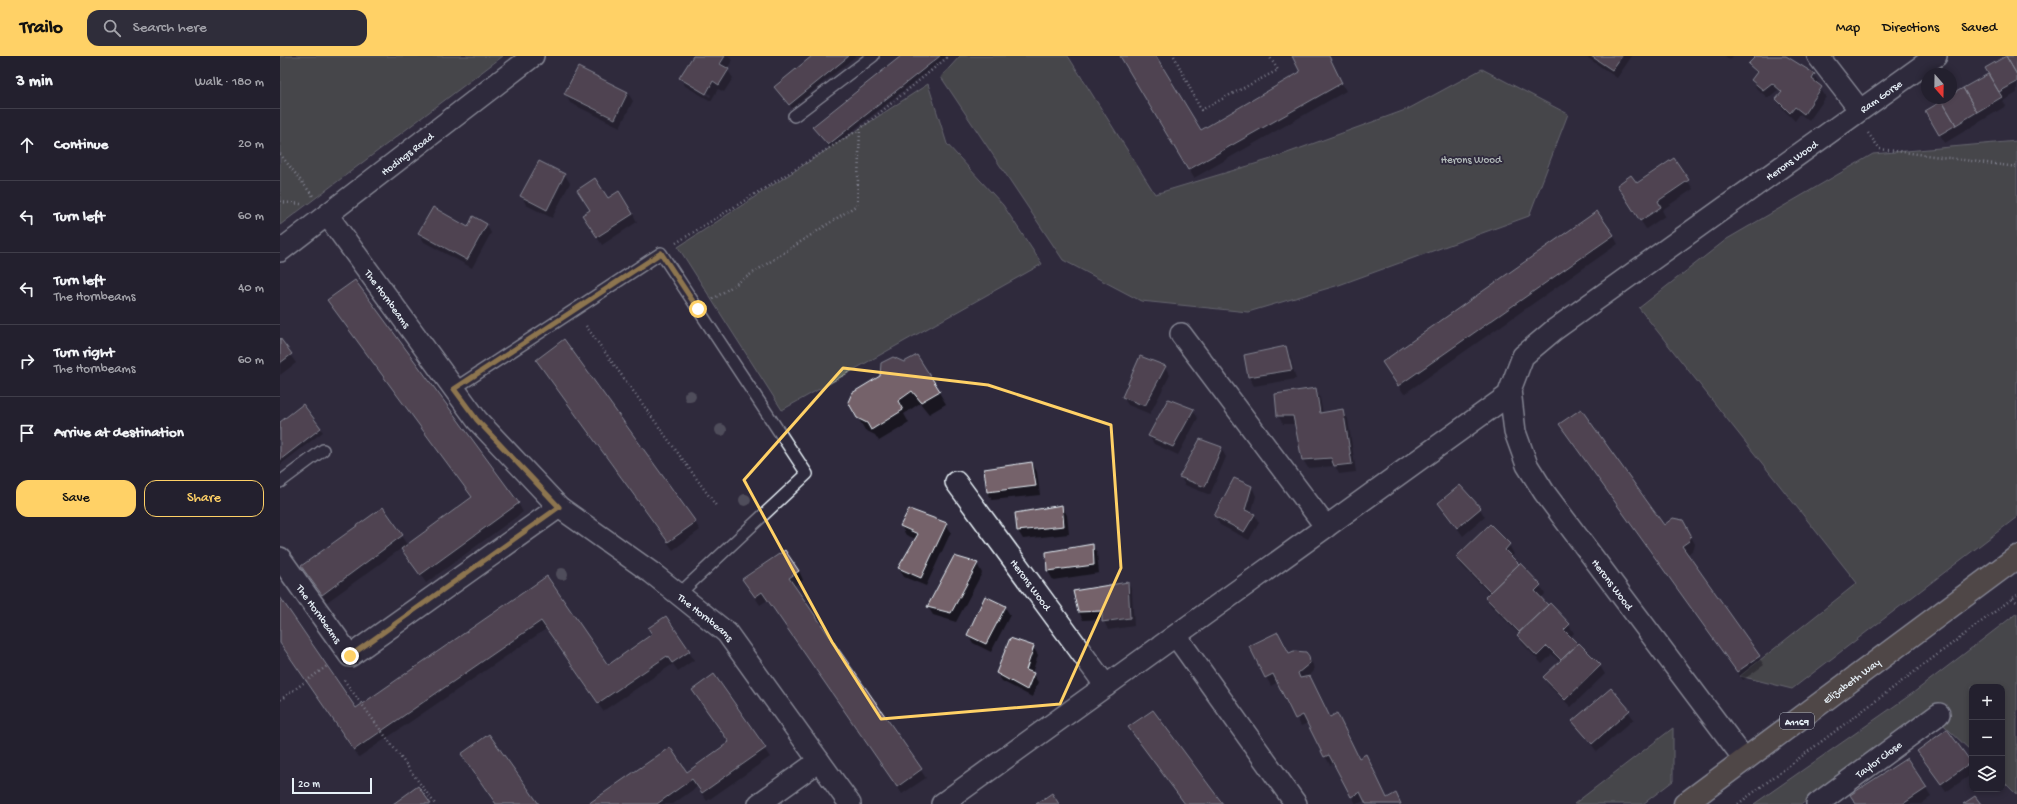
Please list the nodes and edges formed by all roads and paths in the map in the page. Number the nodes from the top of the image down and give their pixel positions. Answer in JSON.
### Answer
{"nodes":[{"id":1,"x":533,"y":56,"type":"edge"},
{"id":2,"x":872,"y":56,"type":"edge"},
{"id":3,"x":949,"y":56,"type":"edge"},
{"id":4,"x":1174,"y":56,"type":"edge"},
{"id":5,"x":1269,"y":56,"type":"edge"},
{"id":6,"x":1818,"y":56,"type":"edge"},
{"id":7,"x":1936,"y":56,"type":"edge"},
{"id":8,"x":1856,"y":112,"type":"junction"},
{"id":9,"x":794,"y":116,"type":"dead end"},
{"id":10,"x":860,"y":129,"type":"junction"},
{"id":11,"x":280,"y":154,"type":"edge"},
{"id":12,"x":2017,"y":167,"type":"edge"},
{"id":13,"x":328,"y":216,"type":"junction"},
{"id":14,"x":280,"y":251,"type":"edge"},
{"id":15,"x":661,"y":253,"type":"junction"},
{"id":16,"x":698,"y":309,"type":"junction"},
{"id":17,"x":574,"y":310,"type":"junction"},
{"id":18,"x":1181,"y":334,"type":"dead end"},
{"id":19,"x":454,"y":389,"type":"junction"},
{"id":20,"x":1510,"y":394,"type":"junction"},
{"id":21,"x":323,"y":450,"type":"dead end"},
{"id":22,"x":280,"y":482,"type":"edge"},
{"id":23,"x":956,"y":482,"type":"dead end"},
{"id":24,"x":717,"y":506,"type":"dead end"},
{"id":25,"x":559,"y":507,"type":"junction"},
{"id":26,"x":1326,"y":527,"type":"junction"},
{"id":27,"x":2017,"y":557,"type":"edge"},
{"id":28,"x":280,"y":558,"type":"edge"},
{"id":29,"x":679,"y":594,"type":"junction"},
{"id":30,"x":2017,"y":595,"type":"edge"},
{"id":31,"x":2012,"y":599,"type":"junction"},
{"id":32,"x":2017,"y":602,"type":"edge"},
{"id":33,"x":1176,"y":636,"type":"junction"},
{"id":34,"x":339,"y":658,"type":"junction"},
{"id":35,"x":1106,"y":686,"type":"junction"},
{"id":36,"x":280,"y":700,"type":"edge"},
{"id":37,"x":1939,"y":714,"type":"dead end"},
{"id":38,"x":1745,"y":760,"type":"junction"},
{"id":39,"x":818,"y":761,"type":"junction"},
{"id":40,"x":435,"y":804,"type":"edge"},
{"id":41,"x":759,"y":804,"type":"edge"},
{"id":42,"x":850,"y":804,"type":"edge"},
{"id":43,"x":942,"y":804,"type":"edge"},
{"id":44,"x":1296,"y":804,"type":"edge"},
{"id":45,"x":1685,"y":804,"type":"edge"},
{"id":46,"x":1738,"y":804,"type":"edge"},
{"id":47,"x":1817,"y":804,"type":"edge"}],
"edges":[{"from":1,"to":13,"type":"street","name":"Hodings Road"},
{"from":2,"to":9,"type":"lane"},
{"from":3,"to":10,"type":"path"},
{"from":4,"to":5,"type":"path"},
{"from":6,"to":8,"type":"street","name":"Ram Gorse"},
{"from":7,"to":8,"type":"street","name":"Ram Gorse"},
{"from":8,"to":12,"type":"path"},
{"from":8,"to":20,"type":"street","name":"Herons Wood"},
{"from":10,"to":15,"type":"path"},
{"from":10,"to":16,"type":"path"},
{"from":11,"to":13,"type":"path"},
{"from":13,"to":14,"type":"street","name":"Hodings Road"},
{"from":13,"to":19,"type":"street","name":"The Hornbeams"},
{"from":15,"to":16,"type":"lane"},
{"from":15,"to":17,"type":"lane"},
{"from":16,"to":29,"type":"lane"},
{"from":17,"to":19,"type":"lane"},
{"from":17,"to":24,"type":"path"},
{"from":18,"to":26,"type":"street"},
{"from":19,"to":25,"type":"street","name":"The Hornbeams"},
{"from":20,"to":26,"type":"street"},
{"from":20,"to":38,"type":"street","name":"Herons Wood"},
{"from":21,"to":22,"type":"lane"},
{"from":23,"to":35,"type":"street","name":"Herons Wood"},
{"from":25,"to":29,"type":"street","name":"The Hornbeams"},
{"from":25,"to":34,"type":"street","name":"The Hornbeams"},
{"from":26,"to":33,"type":"street"},
{"from":27,"to":38,"type":"main road","name":"Elizabeth Way","number":"A1169"},
{"from":28,"to":34,"type":"street","name":"The Hornbeams"},
{"from":29,"to":39,"type":"street","name":"The Hornbeams"},
{"from":30,"to":31,"type":"path"},
{"from":31,"to":32,"type":"path"},
{"from":31,"to":46,"type":"path"},
{"from":33,"to":35,"type":"street"},
{"from":33,"to":44,"type":"street"},
{"from":34,"to":36,"type":"path"},
{"from":34,"to":40,"type":"path"},
{"from":35,"to":43,"type":"street"},
{"from":37,"to":47,"type":"street","name":"Taylor Close"},
{"from":38,"to":45,"type":"main road","name":"Elizabeth Way","number":"A1169"},
{"from":39,"to":41,"type":"street"},
{"from":39,"to":42,"type":"street","name":"The Hornbeams"}]}
